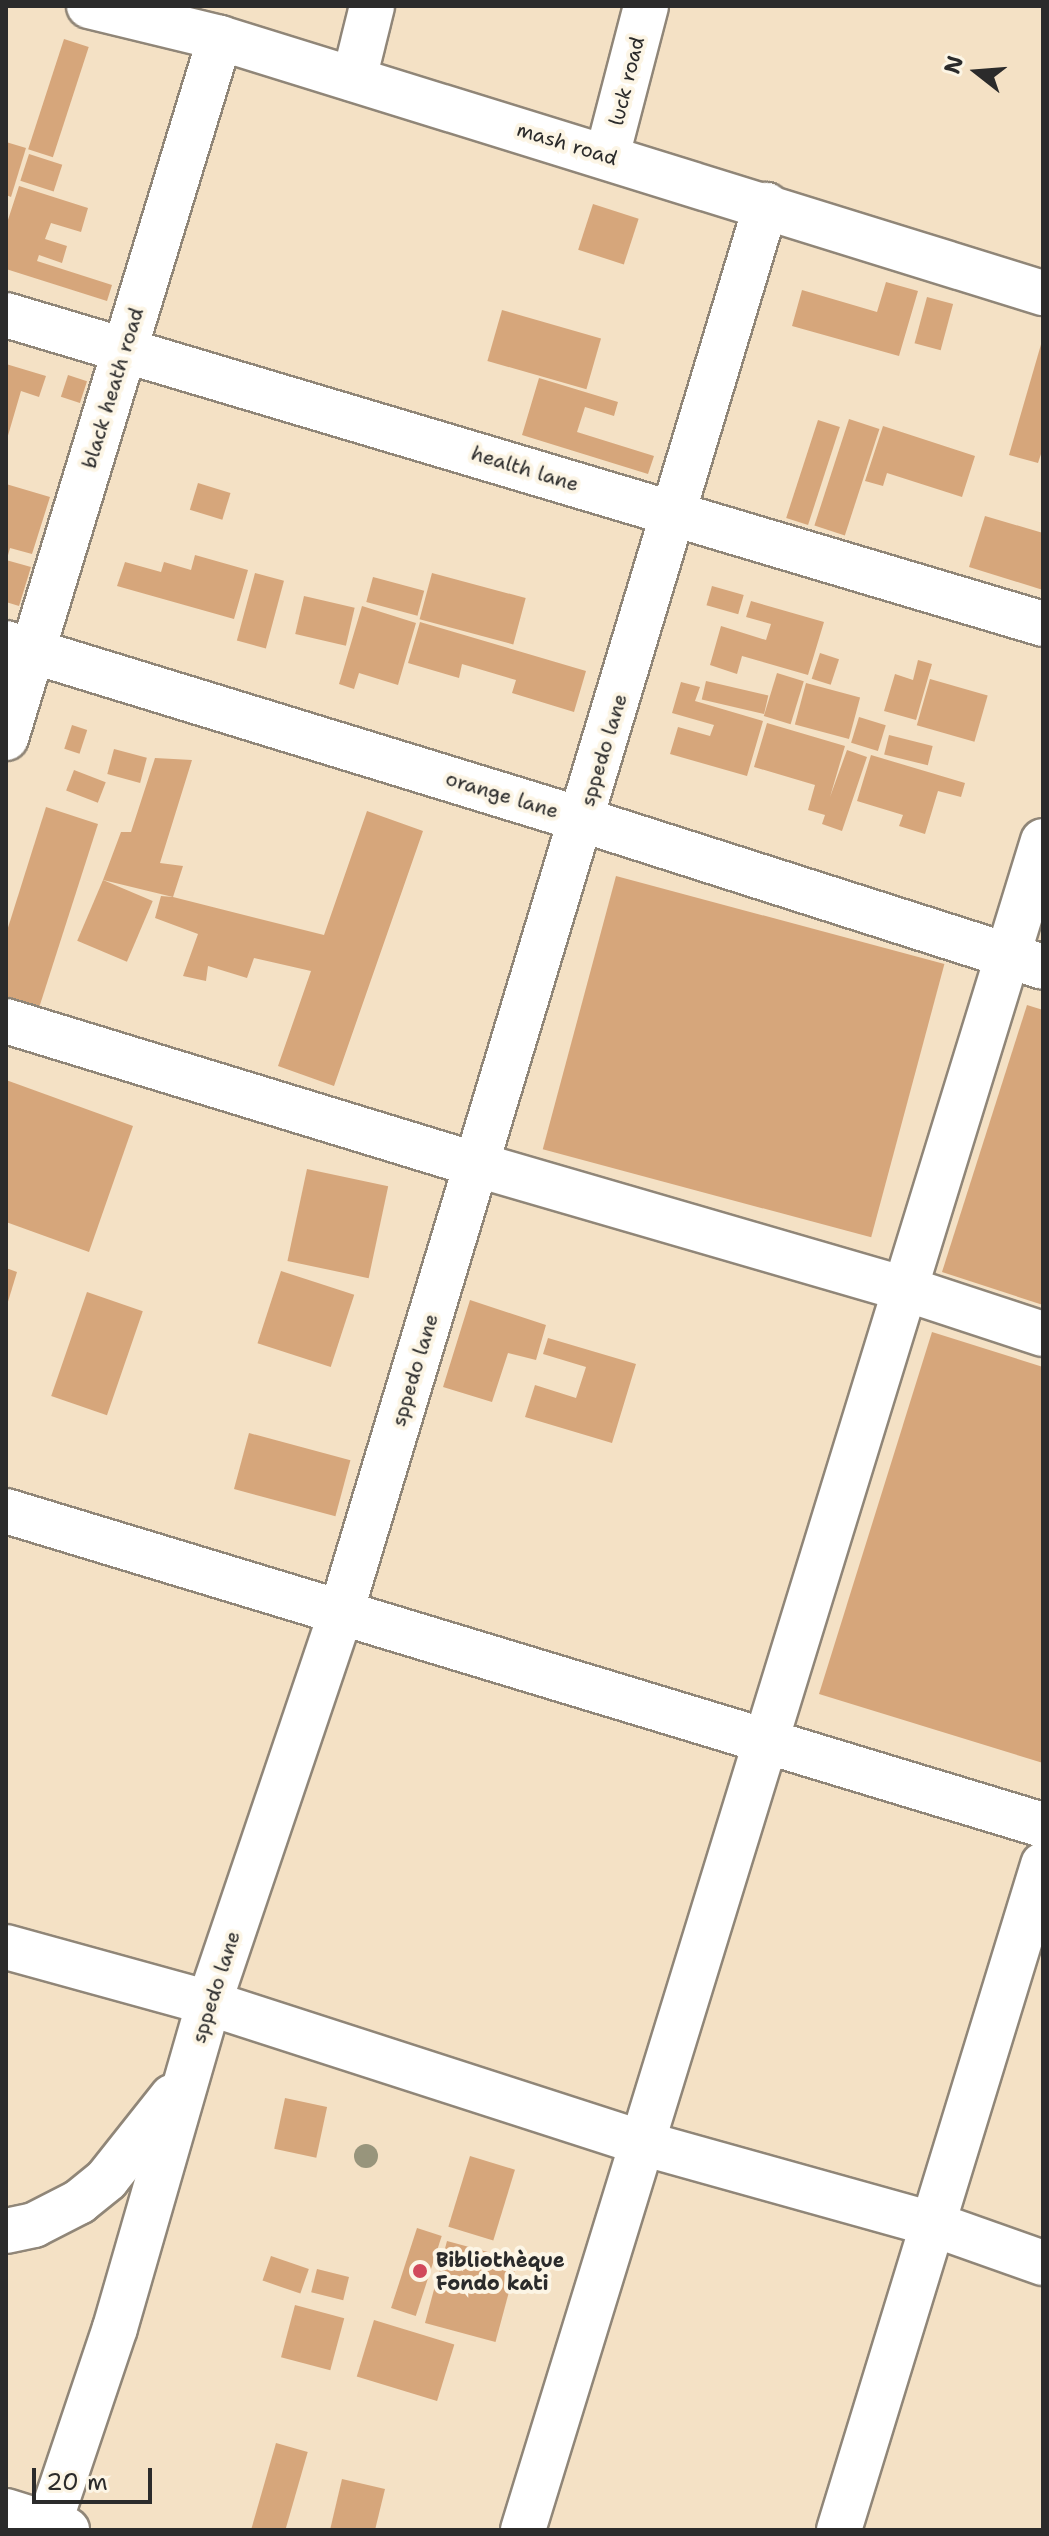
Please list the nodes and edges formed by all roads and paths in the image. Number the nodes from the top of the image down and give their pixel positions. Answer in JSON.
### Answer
{"nodes":[{"id":1,"x":89,"y":6,"type":"edge"},
{"id":2,"x":372,"y":6,"type":"edge"},
{"id":3,"x":646,"y":6,"type":"edge"},
{"id":4,"x":220,"y":38,"type":"junction"},
{"id":5,"x":354,"y":79,"type":"junction"},
{"id":6,"x":607,"y":156,"type":"junction"},
{"id":7,"x":766,"y":205,"type":"junction"},
{"id":8,"x":1043,"y":293,"type":"edge"},
{"id":9,"x":6,"y":315,"type":"edge"},
{"id":10,"x":124,"y":350,"type":"junction"},
{"id":11,"x":674,"y":514,"type":"junction"},
{"id":12,"x":1043,"y":624,"type":"edge"},
{"id":13,"x":19,"y":648,"type":"edge"},
{"id":14,"x":6,"y":738,"type":"edge"},
{"id":15,"x":583,"y":820,"type":"junction"},
{"id":16,"x":1043,"y":841,"type":"edge"},
{"id":17,"x":1025,"y":962,"type":"edge"},
{"id":18,"x":6,"y":1021,"type":"edge"},
{"id":19,"x":478,"y":1165,"type":"junction"},
{"id":20,"x":906,"y":1289,"type":"junction"},
{"id":21,"x":1043,"y":1334,"type":"edge"},
{"id":22,"x":6,"y":1511,"type":"edge"},
{"id":23,"x":341,"y":1612,"type":"junction"},
{"id":24,"x":766,"y":1741,"type":"junction"},
{"id":25,"x":1043,"y":1825,"type":"edge"},
{"id":26,"x":1043,"y":1865,"type":"edge"},
{"id":27,"x":6,"y":1947,"type":"edge"},
{"id":28,"x":209,"y":2003,"type":"junction"},
{"id":29,"x":188,"y":2076,"type":"junction"},
{"id":30,"x":642,"y":2143,"type":"junction"},
{"id":31,"x":933,"y":2224,"type":"junction"},
{"id":32,"x":6,"y":2231,"type":"edge"},
{"id":33,"x":1043,"y":2263,"type":"edge"},
{"id":34,"x":6,"y":2511,"type":"edge"},
{"id":35,"x":54,"y":2528,"type":"edge"},
{"id":36,"x":523,"y":2530,"type":"edge"},
{"id":37,"x":839,"y":2530,"type":"edge"}],
"edges":[{"from":1,"to":4,"type":"street","name":"mash road"},
{"from":2,"to":5,"type":"street"},
{"from":3,"to":6,"type":"street","name":"luck road"},
{"from":4,"to":5,"type":"street","name":"mash road"},
{"from":4,"to":10,"type":"street","name":"black heath road"},
{"from":5,"to":6,"type":"street","name":"mash road"},
{"from":6,"to":7,"type":"street","name":"mash road"},
{"from":7,"to":8,"type":"street","name":"mash road"},
{"from":7,"to":11,"type":"street","name":"sppedo lane"},
{"from":9,"to":10,"type":"street","name":"health lane"},
{"from":10,"to":11,"type":"street","name":"health lane"},
{"from":10,"to":13,"type":"street","name":"black heath road"},
{"from":11,"to":12,"type":"street","name":"health lane"},
{"from":11,"to":15,"type":"street","name":"sppedo lane"},
{"from":13,"to":14,"type":"street","name":"black heath road"},
{"from":13,"to":15,"type":"street","name":"orange lane"},
{"from":15,"to":17,"type":"street","name":"orange lane"},
{"from":15,"to":19,"type":"street","name":"sppedo lane"},
{"from":16,"to":17,"type":"street"},
{"from":17,"to":20,"type":"street"},
{"from":18,"to":19,"type":"street"},
{"from":19,"to":20,"type":"street"},
{"from":19,"to":23,"type":"street","name":"sppedo lane"},
{"from":20,"to":21,"type":"street"},
{"from":20,"to":24,"type":"street"},
{"from":22,"to":23,"type":"street"},
{"from":23,"to":24,"type":"street"},
{"from":23,"to":28,"type":"street","name":"sppedo lane"},
{"from":24,"to":25,"type":"street"},
{"from":24,"to":30,"type":"street"},
{"from":26,"to":31,"type":"street"},
{"from":27,"to":28,"type":"street"},
{"from":28,"to":29,"type":"street","name":"sppedo lane"},
{"from":28,"to":30,"type":"street"},
{"from":29,"to":32,"type":"street"},
{"from":29,"to":35,"type":"street","name":"sppedo lane"},
{"from":30,"to":31,"type":"street"},
{"from":30,"to":36,"type":"street"},
{"from":31,"to":33,"type":"street"},
{"from":31,"to":37,"type":"street"},
{"from":34,"to":35,"type":"street"}]}
